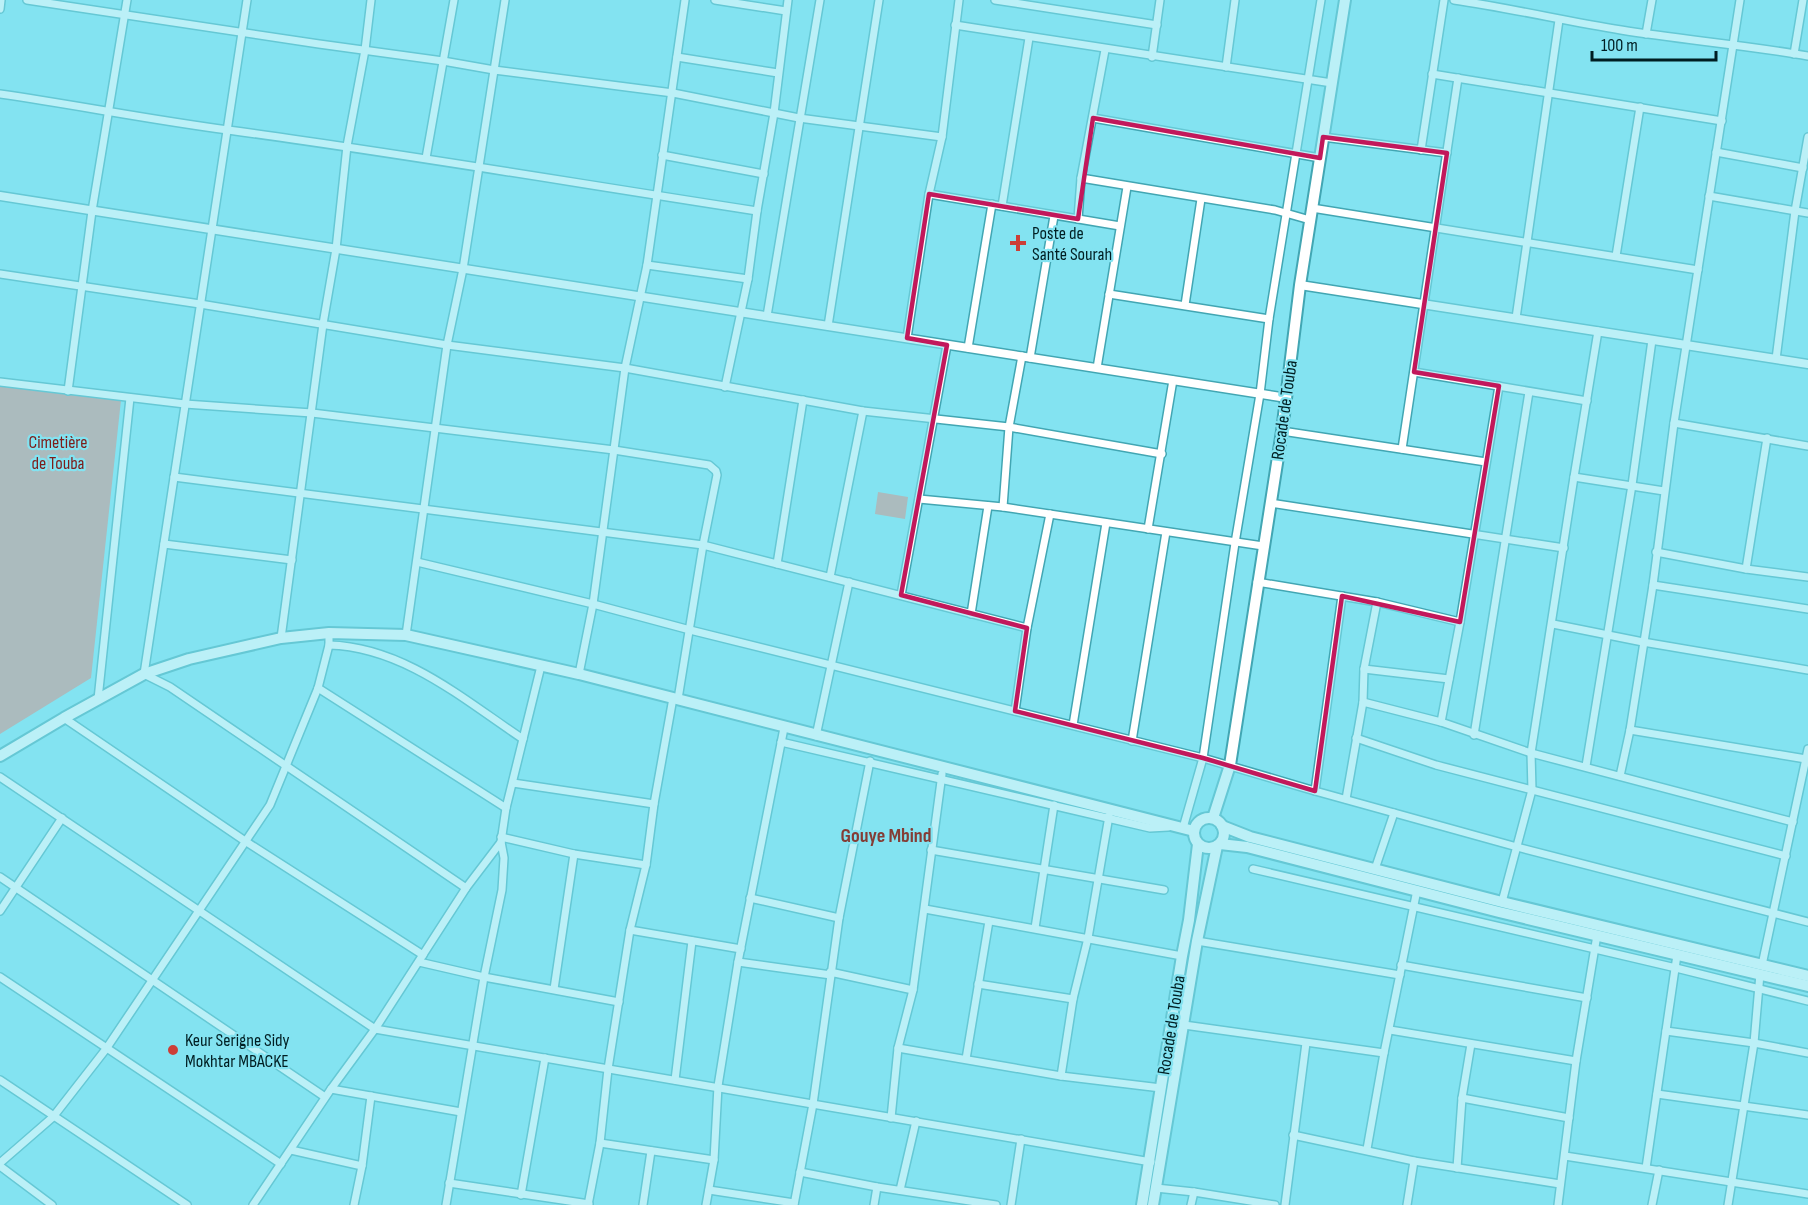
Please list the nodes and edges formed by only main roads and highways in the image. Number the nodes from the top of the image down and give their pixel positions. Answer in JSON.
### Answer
{"nodes":[{"id":1,"x":1345,"y":0,"type":"edge"},
{"id":2,"x":0,"y":756,"type":"edge"},
{"id":3,"x":1213,"y":818,"type":"junction"},
{"id":4,"x":1222,"y":826,"type":"junction"},
{"id":5,"x":1194,"y":831,"type":"junction"},
{"id":6,"x":1198,"y":844,"type":"junction"},
{"id":7,"x":1218,"y":845,"type":"junction"},
{"id":8,"x":1761,"y":970,"type":"junction"},
{"id":9,"x":1808,"y":976,"type":"edge"},
{"id":10,"x":1808,"y":986,"type":"edge"},
{"id":11,"x":1155,"y":1162,"type":"junction"},
{"id":12,"x":1142,"y":1205,"type":"edge"},
{"id":13,"x":1153,"y":1205,"type":"edge"}],
"edges":[{"from":1,"to":3,"type":"main road","name":"Rocade de Touba"},
{"from":2,"to":5,"type":"main road"},
{"from":3,"to":4,"type":"main road"},
{"from":3,"to":5,"type":"main road"},
{"from":4,"to":7,"type":"main road"},
{"from":4,"to":8,"type":"main road"},
{"from":5,"to":6,"type":"main road"},
{"from":6,"to":7,"type":"main road"},
{"from":6,"to":11,"type":"main road","name":"Rocade de Touba"},
{"from":7,"to":8,"type":"main road"},
{"from":7,"to":11,"type":"main road","name":"Rocade de Touba"},
{"from":8,"to":9,"type":"main road"},
{"from":8,"to":10,"type":"main road"},
{"from":11,"to":12,"type":"main road","name":"Rocade de Touba"},
{"from":11,"to":13,"type":"main road","name":"Rocade de Touba"}]}
